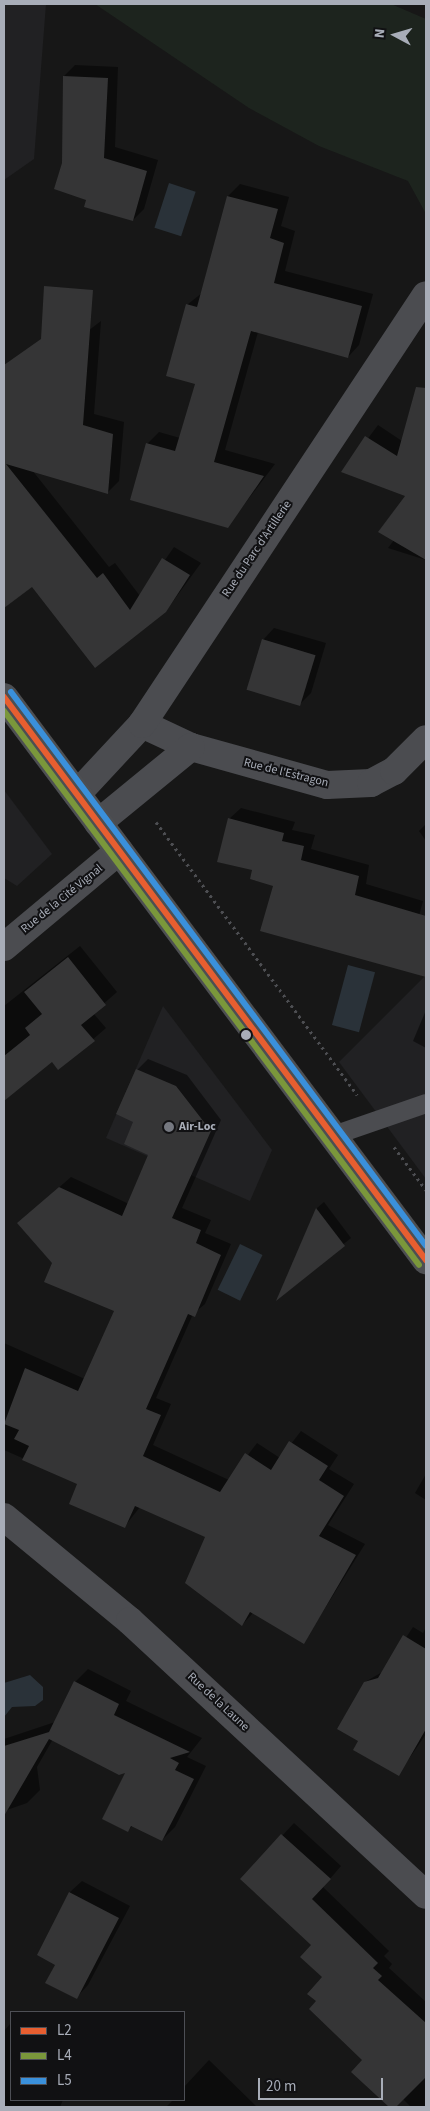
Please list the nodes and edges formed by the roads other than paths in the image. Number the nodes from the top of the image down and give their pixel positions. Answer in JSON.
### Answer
{"nodes":[{"id":1,"x":426,"y":295,"type":"edge"},
{"id":2,"x":4,"y":697,"type":"edge"},
{"id":3,"x":142,"y":724,"type":"junction"},
{"id":4,"x":426,"y":739,"type":"edge"},
{"id":5,"x":191,"y":747,"type":"junction"},
{"id":6,"x":77,"y":794,"type":"junction"},
{"id":7,"x":98,"y":823,"type":"junction"},
{"id":8,"x":119,"y":851,"type":"junction"},
{"id":9,"x":4,"y":947,"type":"edge"},
{"id":10,"x":426,"y":1103,"type":"edge"},
{"id":11,"x":333,"y":1135,"type":"junction"},
{"id":12,"x":426,"y":1260,"type":"edge"},
{"id":13,"x":4,"y":1517,"type":"edge"},
{"id":14,"x":426,"y":1895,"type":"edge"}],
"edges":[{"from":1,"to":3,"type":"street","name":"Rue du Parc d'Artillerie"},
{"from":2,"to":6,"type":"main road"},
{"from":3,"to":5,"type":"street","name":"Rue de l'Estragon"},
{"from":3,"to":6,"type":"street","name":"Rue du Parc d'Artillerie"},
{"from":4,"to":5,"type":"street","name":"Rue de l'Estragon"},
{"from":5,"to":7,"type":"street"},
{"from":6,"to":7,"type":"main road"},
{"from":7,"to":8,"type":"main road"},
{"from":8,"to":9,"type":"street","name":"Rue de la Cité Vignal"},
{"from":8,"to":11,"type":"main road"},
{"from":10,"to":11,"type":"lane"},
{"from":11,"to":12,"type":"main road"},
{"from":13,"to":14,"type":"street","name":"Rue de la Laune"}]}
